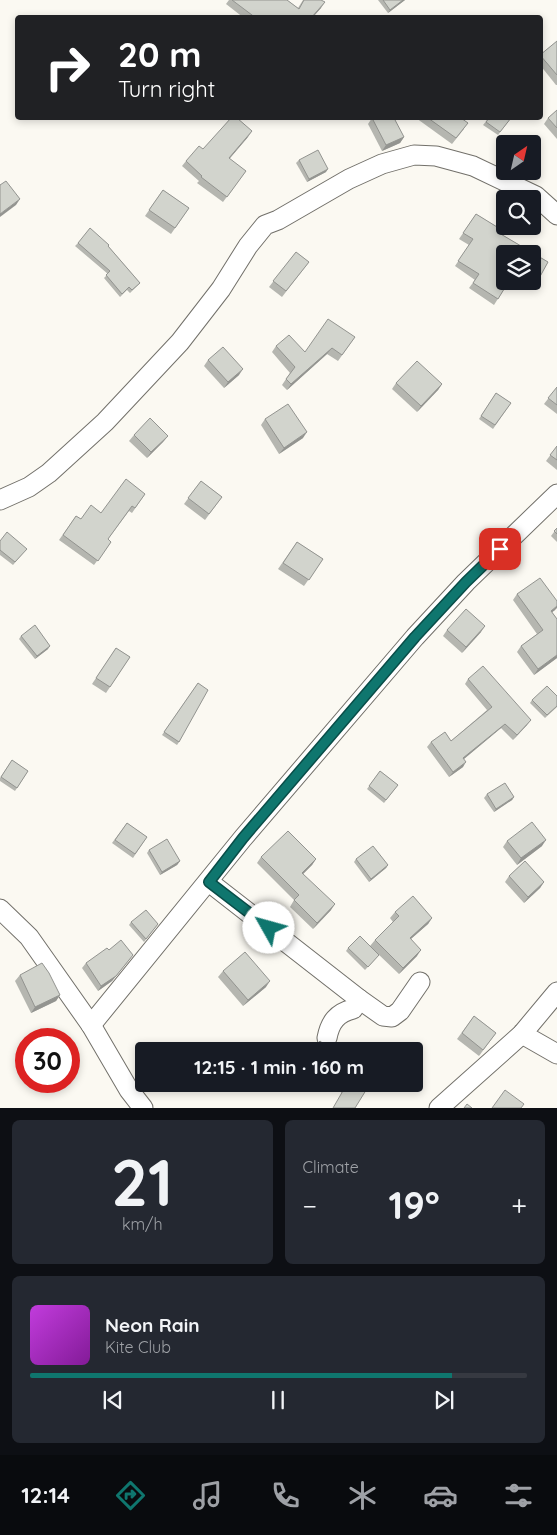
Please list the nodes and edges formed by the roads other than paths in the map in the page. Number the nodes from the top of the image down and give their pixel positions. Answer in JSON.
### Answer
{"nodes":[{"id":1,"x":557,"y":215,"type":"edge"},
{"id":2,"x":557,"y":494,"type":"edge"},
{"id":3,"x":0,"y":500,"type":"edge"},
{"id":4,"x":209,"y":882,"type":"junction"},
{"id":5,"x":0,"y":909,"type":"edge"},
{"id":6,"x":420,"y":982,"type":"dead end"},
{"id":7,"x":557,"y":992,"type":"edge"},
{"id":8,"x":359,"y":999,"type":"junction"},
{"id":9,"x":91,"y":1025,"type":"junction"},
{"id":10,"x":522,"y":1034,"type":"junction"},
{"id":11,"x":327,"y":1038,"type":"dead end"},
{"id":12,"x":557,"y":1054,"type":"edge"},
{"id":13,"x":143,"y":1108,"type":"edge"},
{"id":14,"x":438,"y":1108,"type":"edge"}],
"edges":[{"from":1,"to":3,"type":"street"},
{"from":2,"to":4,"type":"street"},
{"from":4,"to":8,"type":"street"},
{"from":4,"to":9,"type":"street"},
{"from":5,"to":9,"type":"street"},
{"from":6,"to":8,"type":"street"},
{"from":7,"to":10,"type":"street"},
{"from":8,"to":11,"type":"street"},
{"from":9,"to":13,"type":"street"},
{"from":10,"to":12,"type":"street"},
{"from":10,"to":14,"type":"street"}]}
